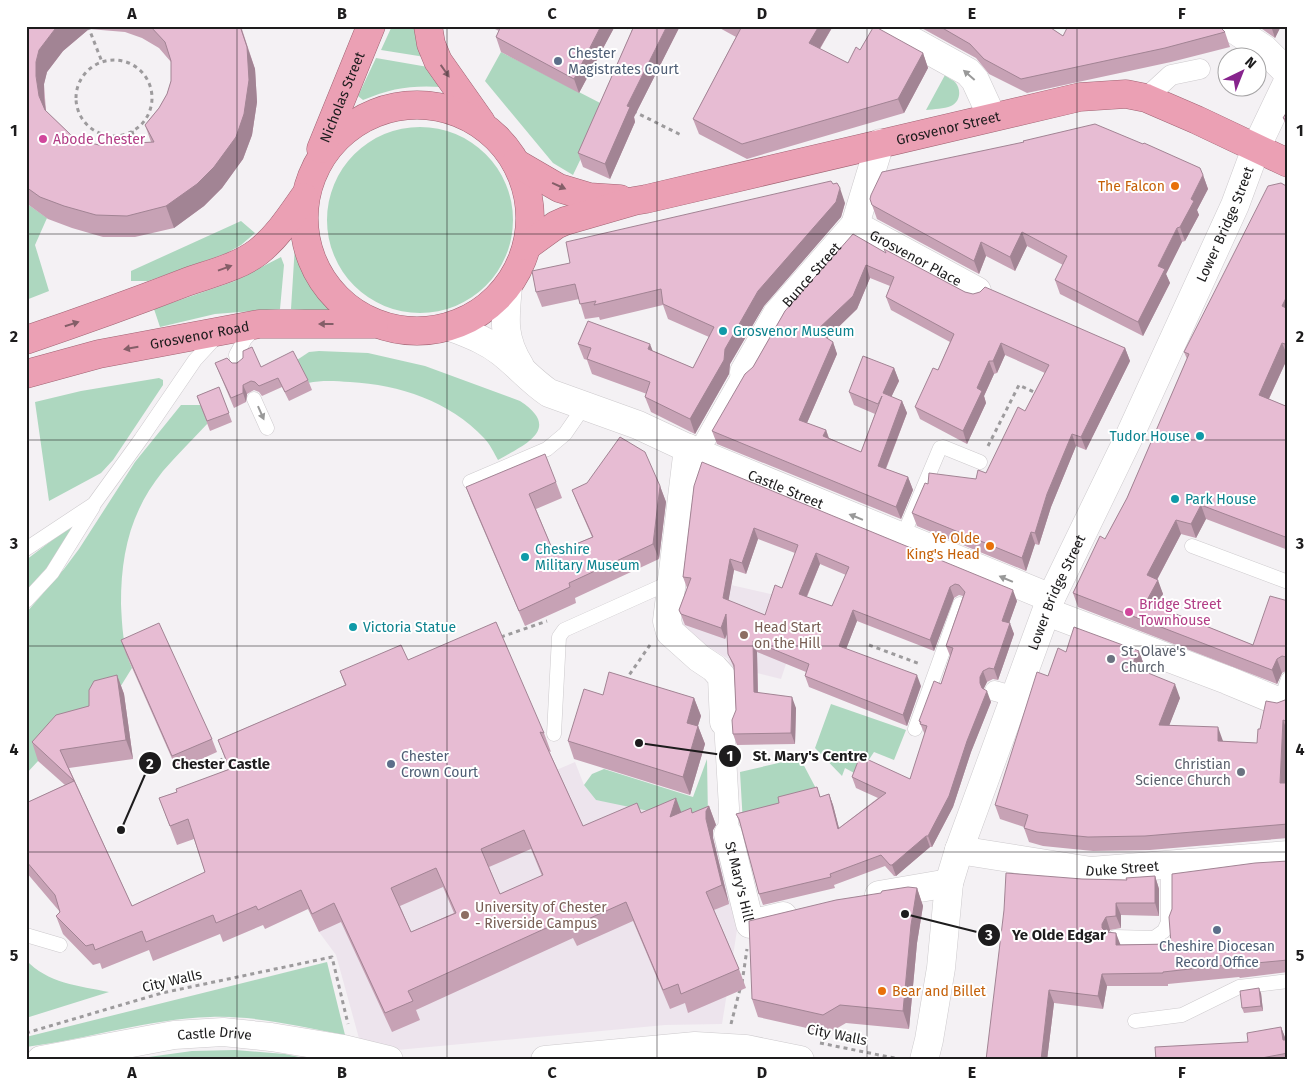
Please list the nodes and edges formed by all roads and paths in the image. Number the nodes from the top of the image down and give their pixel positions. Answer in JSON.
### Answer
{"nodes":[{"id":1,"x":88,"y":26,"type":"edge"},
{"id":2,"x":371,"y":26,"type":"edge"},
{"id":3,"x":428,"y":26,"type":"edge"},
{"id":4,"x":625,"y":26,"type":"edge"},
{"id":5,"x":885,"y":26,"type":"edge"},
{"id":6,"x":1229,"y":26,"type":"edge"},
{"id":7,"x":638,"y":33,"type":"edge"},
{"id":8,"x":102,"y":62,"type":"junction"},
{"id":9,"x":1200,"y":69,"type":"dead end"},
{"id":10,"x":1288,"y":73,"type":"edge"},
{"id":11,"x":1288,"y":81,"type":"edge"},
{"id":12,"x":1146,"y":98,"type":"junction"},
{"id":13,"x":631,"y":110,"type":"edge"},
{"id":14,"x":992,"y":117,"type":"junction"},
{"id":15,"x":484,"y":126,"type":"junction"},
{"id":16,"x":132,"y":131,"type":"junction"},
{"id":17,"x":681,"y":135,"type":"dead end"},
{"id":18,"x":880,"y":143,"type":"junction"},
{"id":19,"x":1256,"y":148,"type":"junction"},
{"id":20,"x":138,"y":149,"type":"edge"},
{"id":21,"x":516,"y":163,"type":"junction"},
{"id":22,"x":1288,"y":163,"type":"edge"},
{"id":23,"x":314,"y":167,"type":"junction"},
{"id":24,"x":304,"y":197,"type":"junction"},
{"id":25,"x":634,"y":201,"type":"junction"},
{"id":26,"x":855,"y":225,"type":"junction"},
{"id":27,"x":527,"y":246,"type":"junction"},
{"id":28,"x":508,"y":286,"type":"junction"},
{"id":29,"x":977,"y":291,"type":"edge"},
{"id":30,"x":259,"y":324,"type":"junction"},
{"id":31,"x":375,"y":324,"type":"junction"},
{"id":32,"x":451,"y":327,"type":"junction"},
{"id":33,"x":222,"y":330,"type":"junction"},
{"id":34,"x":26,"y":340,"type":"edge"},
{"id":35,"x":238,"y":364,"type":"edge"},
{"id":36,"x":744,"y":372,"type":"joint"},
{"id":37,"x":26,"y":374,"type":"edge"},
{"id":38,"x":525,"y":374,"type":"junction"},
{"id":39,"x":1044,"y":397,"type":"edge"},
{"id":40,"x":254,"y":399,"type":"dead end"},
{"id":41,"x":585,"y":405,"type":"junction"},
{"id":42,"x":267,"y":428,"type":"dead end"},
{"id":43,"x":693,"y":451,"type":"junction"},
{"id":44,"x":980,"y":462,"type":"joint"},
{"id":45,"x":470,"y":482,"type":"dead end"},
{"id":46,"x":94,"y":504,"type":"junction"},
{"id":47,"x":903,"y":536,"type":"junction"},
{"id":48,"x":1192,"y":546,"type":"dead end"},
{"id":49,"x":26,"y":548,"type":"edge"},
{"id":50,"x":671,"y":582,"type":"junction"},
{"id":51,"x":1288,"y":582,"type":"edge"},
{"id":52,"x":26,"y":601,"type":"edge"},
{"id":53,"x":960,"y":604,"type":"edge"},
{"id":54,"x":1049,"y":605,"type":"junction"},
{"id":55,"x":550,"y":620,"type":"dead end"},
{"id":56,"x":670,"y":632,"type":"junction"},
{"id":57,"x":499,"y":637,"type":"edge"},
{"id":58,"x":869,"y":645,"type":"dead end"},
{"id":59,"x":936,"y":670,"type":"junction"},
{"id":60,"x":624,"y":682,"type":"edge"},
{"id":61,"x":1284,"y":690,"type":"edge"},
{"id":62,"x":724,"y":722,"type":"joint"},
{"id":63,"x":915,"y":729,"type":"dead end"},
{"id":64,"x":554,"y":734,"type":"dead end"},
{"id":65,"x":235,"y":753,"type":"edge"},
{"id":66,"x":219,"y":760,"type":"edge"},
{"id":67,"x":728,"y":834,"type":"joint"},
{"id":68,"x":959,"y":850,"type":"junction"},
{"id":69,"x":1288,"y":855,"type":"edge"},
{"id":70,"x":1168,"y":864,"type":"junction"},
{"id":71,"x":949,"y":883,"type":"junction"},
{"id":72,"x":856,"y":900,"type":"edge"},
{"id":73,"x":808,"y":911,"type":"edge"},
{"id":74,"x":750,"y":924,"type":"junction"},
{"id":75,"x":26,"y":934,"type":"edge"},
{"id":76,"x":1115,"y":937,"type":"edge"},
{"id":77,"x":60,"y":945,"type":"edge"},
{"id":78,"x":1288,"y":981,"type":"edge"},
{"id":79,"x":1135,"y":1021,"type":"dead end"},
{"id":80,"x":730,"y":1025,"type":"dead end"},
{"id":81,"x":26,"y":1033,"type":"edge"},
{"id":82,"x":806,"y":1050,"type":"edge"},
{"id":83,"x":355,"y":1052,"type":"junction"},
{"id":84,"x":887,"y":1058,"type":"edge"},
{"id":85,"x":897,"y":1058,"type":"dead end"},
{"id":86,"x":41,"y":1060,"type":"edge"},
{"id":87,"x":389,"y":1060,"type":"edge"},
{"id":88,"x":544,"y":1060,"type":"edge"},
{"id":89,"x":924,"y":1060,"type":"edge"}],
"edges":[{"from":1,"to":8,"type":"path"},
{"from":2,"to":23,"type":"highway","name":"Nicholas Street"},
{"from":3,"to":15,"type":"highway","one_way":true},
{"from":4,"to":7,"type":"path"},
{"from":14,"to":5,"type":"street","one_way":true},
{"from":6,"to":10,"type":"street"},
{"from":8,"to":16,"type":"path"},
{"from":8,"to":16,"type":"path"},
{"from":9,"to":12,"type":"street"},
{"from":11,"to":19,"type":"street","name":"Lower Bridge Street"},
{"from":12,"to":14,"type":"highway","name":"Grosvenor Street"},
{"from":12,"to":19,"type":"highway","name":"Grosvenor Street"},
{"from":13,"to":17,"type":"path"},
{"from":14,"to":18,"type":"highway","name":"Grosvenor Street"},
{"from":15,"to":21,"type":"highway"},
{"from":15,"to":23,"type":"highway"},
{"from":16,"to":20,"type":"path"},
{"from":18,"to":25,"type":"highway","name":"Grosvenor Street"},
{"from":18,"to":26,"type":"street","name":"Bunce Street"},
{"from":19,"to":22,"type":"highway","name":"Grosvenor Street"},
{"from":19,"to":54,"type":"street","name":"Lower Bridge Street"},
{"from":21,"to":25,"type":"highway","name":"Grosvenor Street","one_way":true},
{"from":21,"to":27,"type":"highway"},
{"from":23,"to":24,"type":"highway"},
{"from":24,"to":31,"type":"highway"},
{"from":34,"to":24,"type":"highway","one_way":true},
{"from":25,"to":27,"type":"highway","name":"Grosvenor Street"},
{"from":26,"to":29,"type":"street","name":"Grosvenor Place"},
{"from":26,"to":36,"type":"street","name":"Bunce Street"},
{"from":27,"to":28,"type":"highway"},
{"from":28,"to":32,"type":"highway"},
{"from":28,"to":38,"type":"street","name":"Castle Street"},
{"from":31,"to":30,"type":"highway","name":"Grosvenor Road","one_way":true},
{"from":30,"to":33,"type":"highway","name":"Grosvenor Road"},
{"from":30,"to":35,"type":"lane"},
{"from":31,"to":32,"type":"highway"},
{"from":32,"to":38,"type":"street","name":"Castle Street"},
{"from":33,"to":37,"type":"highway","name":"Grosvenor Road","one_way":true},
{"from":33,"to":46,"type":"lane"},
{"from":36,"to":43,"type":"street","name":"Bunce Street"},
{"from":38,"to":41,"type":"street","name":"Castle Street"},
{"from":39,"to":44,"type":"path"},
{"from":40,"to":42,"type":"lane","one_way":true},
{"from":41,"to":43,"type":"street","name":"Castle Street"},
{"from":41,"to":45,"type":"lane"},
{"from":47,"to":43,"type":"street","name":"Castle Street","one_way":true},
{"from":43,"to":50,"type":"street"},
{"from":44,"to":47,"type":"lane"},
{"from":46,"to":49,"type":"lane"},
{"from":46,"to":52,"type":"lane"},
{"from":54,"to":47,"type":"street","name":"Castle Street","one_way":true},
{"from":48,"to":51,"type":"lane"},
{"from":50,"to":56,"type":"street"},
{"from":50,"to":64,"type":"lane"},
{"from":53,"to":59,"type":"lane"},
{"from":54,"to":61,"type":"street","name":"Castle Street"},
{"from":54,"to":68,"type":"street","name":"Lower Bridge Street"},
{"from":55,"to":57,"type":"path"},
{"from":56,"to":60,"type":"path"},
{"from":56,"to":62,"type":"street","name":"St Mary's Hill"},
{"from":58,"to":59,"type":"path"},
{"from":59,"to":63,"type":"lane"},
{"from":62,"to":67,"type":"street","name":"St Mary's Hill"},
{"from":65,"to":66,"type":"path"},
{"from":67,"to":74,"type":"street","name":"St Mary's Hill"},
{"from":68,"to":70,"type":"street","name":"Duke Street"},
{"from":68,"to":71,"type":"street","name":"Lower Bridge Street"},
{"from":69,"to":70,"type":"street","name":"Duke Street"},
{"from":70,"to":76,"type":"lane"},
{"from":71,"to":72,"type":"street"},
{"from":71,"to":89,"type":"street","name":"Lower Bridge Street"},
{"from":73,"to":74,"type":"street"},
{"from":74,"to":80,"type":"path","name":"St Mary's Hill"},
{"from":75,"to":77,"type":"lane"},
{"from":78,"to":79,"type":"lane"},
{"from":81,"to":83,"type":"path","name":"City Walls"},
{"from":82,"to":84,"type":"path","name":"City Walls"},
{"from":82,"to":88,"type":"street"},
{"from":83,"to":86,"type":"street","name":"Castle Drive"},
{"from":83,"to":87,"type":"street","name":"Castle Drive"},
{"from":84,"to":85,"type":"path","name":"City Walls"}]}
